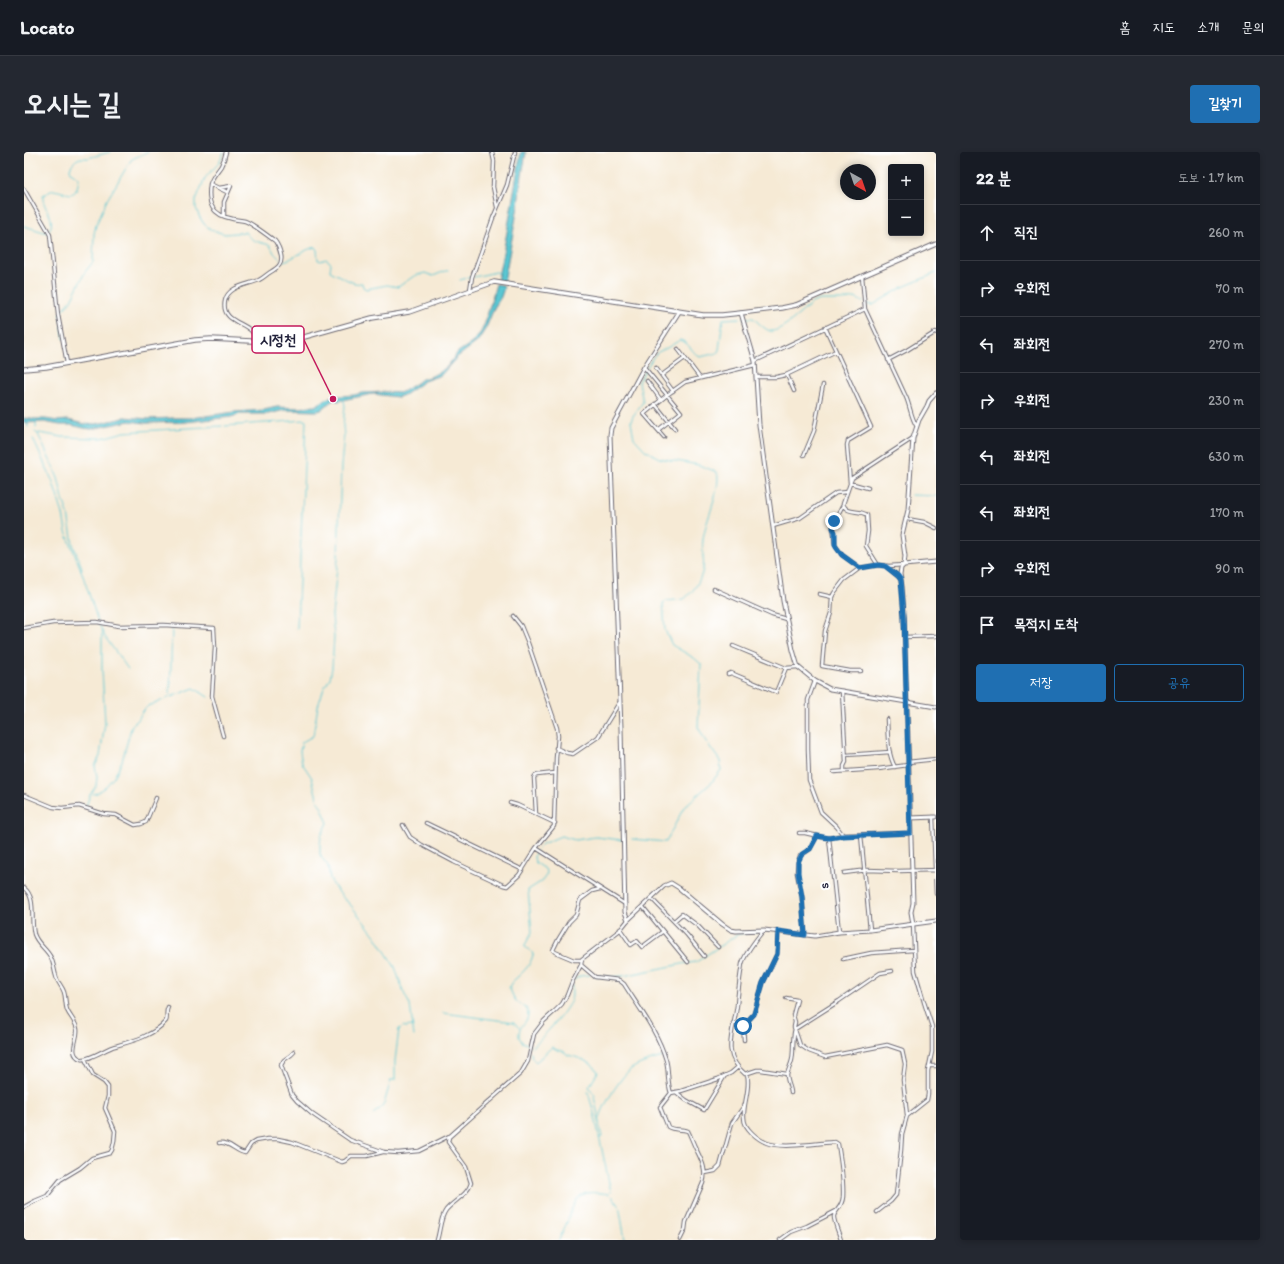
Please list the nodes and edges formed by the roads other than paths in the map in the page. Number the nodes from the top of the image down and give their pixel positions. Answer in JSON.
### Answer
{"nodes":[{"id":1,"x":226,"y":152,"type":"edge"},
{"id":2,"x":492,"y":152,"type":"edge"},
{"id":3,"x":515,"y":152,"type":"edge"},
{"id":4,"x":210,"y":184,"type":"junction"},
{"id":5,"x":219,"y":188,"type":"junction"},
{"id":6,"x":24,"y":189,"type":"edge"},
{"id":7,"x":228,"y":192,"type":"junction"},
{"id":8,"x":497,"y":208,"type":"junction"},
{"id":9,"x":224,"y":217,"type":"junction"},
{"id":10,"x":936,"y":244,"type":"edge"},
{"id":11,"x":862,"y":276,"type":"junction"},
{"id":12,"x":470,"y":290,"type":"junction"},
{"id":13,"x":866,"y":309,"type":"junction"},
{"id":14,"x":679,"y":312,"type":"junction"},
{"id":15,"x":741,"y":313,"type":"junction"},
{"id":16,"x":825,"y":327,"type":"junction"},
{"id":17,"x":936,"y":332,"type":"edge"},
{"id":18,"x":255,"y":341,"type":"junction"},
{"id":19,"x":678,"y":349,"type":"dead end"},
{"id":20,"x":836,"y":351,"type":"junction"},
{"id":21,"x":685,"y":358,"type":"junction"},
{"id":22,"x":888,"y":360,"type":"junction"},
{"id":23,"x":67,"y":363,"type":"junction"},
{"id":24,"x":755,"y":363,"type":"junction"},
{"id":25,"x":644,"y":367,"type":"junction"},
{"id":26,"x":656,"y":368,"type":"dead end"},
{"id":27,"x":24,"y":369,"type":"edge"},
{"id":28,"x":662,"y":375,"type":"junction"},
{"id":29,"x":787,"y":375,"type":"junction"},
{"id":30,"x":756,"y":377,"type":"junction"},
{"id":31,"x":700,"y":378,"type":"junction"},
{"id":32,"x":647,"y":381,"type":"dead end"},
{"id":33,"x":823,"y":385,"type":"dead end"},
{"id":34,"x":673,"y":391,"type":"junction"},
{"id":35,"x":794,"y":391,"type":"dead end"},
{"id":36,"x":936,"y":393,"type":"edge"},
{"id":37,"x":667,"y":395,"type":"junction"},
{"id":38,"x":661,"y":400,"type":"junction"},
{"id":39,"x":655,"y":404,"type":"junction"},
{"id":40,"x":669,"y":421,"type":"junction"},
{"id":41,"x":916,"y":426,"type":"junction"},
{"id":42,"x":676,"y":429,"type":"dead end"},
{"id":43,"x":658,"y":430,"type":"junction"},
{"id":44,"x":664,"y":437,"type":"dead end"},
{"id":45,"x":913,"y":438,"type":"junction"},
{"id":46,"x":804,"y":455,"type":"dead end"},
{"id":47,"x":850,"y":483,"type":"junction"},
{"id":48,"x":868,"y":488,"type":"dead end"},
{"id":49,"x":847,"y":492,"type":"junction"},
{"id":50,"x":843,"y":504,"type":"junction"},
{"id":51,"x":907,"y":519,"type":"junction"},
{"id":52,"x":773,"y":526,"type":"junction"},
{"id":53,"x":936,"y":528,"type":"edge"},
{"id":54,"x":936,"y":562,"type":"edge"},
{"id":55,"x":878,"y":565,"type":"junction"},
{"id":56,"x":904,"y":565,"type":"junction"},
{"id":57,"x":885,"y":566,"type":"junction"},
{"id":58,"x":860,"y":568,"type":"junction"},
{"id":59,"x":901,"y":580,"type":"junction"},
{"id":60,"x":714,"y":589,"type":"dead end"},
{"id":61,"x":819,"y":594,"type":"dead end"},
{"id":62,"x":832,"y":597,"type":"junction"},
{"id":63,"x":513,"y":616,"type":"dead end"},
{"id":64,"x":786,"y":619,"type":"junction"},
{"id":65,"x":24,"y":628,"type":"edge"},
{"id":66,"x":936,"y":636,"type":"edge"},
{"id":67,"x":904,"y":637,"type":"junction"},
{"id":68,"x":733,"y":646,"type":"dead end"},
{"id":69,"x":798,"y":667,"type":"junction"},
{"id":70,"x":786,"y":668,"type":"junction"},
{"id":71,"x":861,"y":671,"type":"dead end"},
{"id":72,"x":728,"y":674,"type":"dead end"},
{"id":73,"x":815,"y":681,"type":"junction"},
{"id":74,"x":842,"y":691,"type":"junction"},
{"id":75,"x":906,"y":702,"type":"junction"},
{"id":76,"x":619,"y":703,"type":"junction"},
{"id":77,"x":936,"y":707,"type":"edge"},
{"id":78,"x":887,"y":719,"type":"dead end"},
{"id":79,"x":223,"y":736,"type":"dead end"},
{"id":80,"x":556,"y":748,"type":"junction"},
{"id":81,"x":890,"y":752,"type":"junction"},
{"id":82,"x":846,"y":755,"type":"junction"},
{"id":83,"x":936,"y":760,"type":"edge"},
{"id":84,"x":908,"y":764,"type":"junction"},
{"id":85,"x":894,"y":767,"type":"junction"},
{"id":86,"x":844,"y":771,"type":"junction"},
{"id":87,"x":834,"y":772,"type":"dead end"},
{"id":88,"x":555,"y":773,"type":"junction"},
{"id":89,"x":24,"y":795,"type":"edge"},
{"id":90,"x":156,"y":798,"type":"dead end"},
{"id":91,"x":510,"y":803,"type":"dead end"},
{"id":92,"x":536,"y":814,"type":"junction"},
{"id":93,"x":935,"y":817,"type":"edge"},
{"id":94,"x":910,"y":818,"type":"junction"},
{"id":95,"x":426,"y":823,"type":"dead end"},
{"id":96,"x":555,"y":823,"type":"junction"},
{"id":97,"x":403,"y":825,"type":"dead end"},
{"id":98,"x":799,"y":833,"type":"dead end"},
{"id":99,"x":910,"y":833,"type":"junction"},
{"id":100,"x":861,"y":835,"type":"junction"},
{"id":101,"x":817,"y":836,"type":"junction"},
{"id":102,"x":842,"y":836,"type":"junction"},
{"id":103,"x":829,"y":838,"type":"junction"},
{"id":104,"x":536,"y":848,"type":"junction"},
{"id":105,"x":522,"y":870,"type":"junction"},
{"id":106,"x":936,"y":870,"type":"edge"},
{"id":107,"x":864,"y":871,"type":"junction"},
{"id":108,"x":912,"y":871,"type":"junction"},
{"id":109,"x":844,"y":873,"type":"dead end"},
{"id":110,"x":24,"y":888,"type":"edge"},
{"id":111,"x":600,"y":889,"type":"junction"},
{"id":112,"x":936,"y":894,"type":"edge"},
{"id":113,"x":652,"y":899,"type":"junction"},
{"id":114,"x":625,"y":904,"type":"junction"},
{"id":115,"x":643,"y":907,"type":"junction"},
{"id":116,"x":628,"y":920,"type":"junction"},
{"id":117,"x":674,"y":921,"type":"junction"},
{"id":118,"x":936,"y":921,"type":"edge"},
{"id":119,"x":912,"y":924,"type":"junction"},
{"id":120,"x":620,"y":929,"type":"junction"},
{"id":121,"x":764,"y":930,"type":"junction"},
{"id":122,"x":870,"y":930,"type":"junction"},
{"id":123,"x":778,"y":931,"type":"junction"},
{"id":124,"x":662,"y":932,"type":"junction"},
{"id":125,"x":839,"y":932,"type":"junction"},
{"id":126,"x":805,"y":935,"type":"junction"},
{"id":127,"x":718,"y":947,"type":"dead end"},
{"id":128,"x":914,"y":950,"type":"junction"},
{"id":129,"x":704,"y":956,"type":"dead end"},
{"id":130,"x":843,"y":959,"type":"dead end"},
{"id":131,"x":582,"y":960,"type":"junction"},
{"id":132,"x":688,"y":962,"type":"dead end"},
{"id":133,"x":581,"y":965,"type":"junction"},
{"id":134,"x":892,"y":971,"type":"dead end"},
{"id":135,"x":786,"y":998,"type":"dead end"},
{"id":136,"x":168,"y":1007,"type":"dead end"},
{"id":137,"x":733,"y":1023,"type":"junction"},
{"id":138,"x":743,"y":1026,"type":"junction"},
{"id":139,"x":795,"y":1029,"type":"junction"},
{"id":140,"x":744,"y":1040,"type":"dead end"},
{"id":141,"x":932,"y":1046,"type":"junction"},
{"id":142,"x":936,"y":1046,"type":"edge"},
{"id":143,"x":294,"y":1052,"type":"dead end"},
{"id":144,"x":85,"y":1059,"type":"junction"},
{"id":145,"x":928,"y":1066,"type":"junction"},
{"id":146,"x":936,"y":1066,"type":"edge"},
{"id":147,"x":738,"y":1067,"type":"junction"},
{"id":148,"x":747,"y":1074,"type":"junction"},
{"id":149,"x":787,"y":1074,"type":"junction"},
{"id":150,"x":724,"y":1076,"type":"junction"},
{"id":151,"x":676,"y":1092,"type":"junction"},
{"id":152,"x":671,"y":1093,"type":"junction"},
{"id":153,"x":791,"y":1093,"type":"dead end"},
{"id":154,"x":745,"y":1106,"type":"junction"},
{"id":155,"x":907,"y":1116,"type":"junction"},
{"id":156,"x":450,"y":1135,"type":"junction"},
{"id":157,"x":219,"y":1143,"type":"dead end"},
{"id":158,"x":384,"y":1152,"type":"junction"},
{"id":159,"x":705,"y":1173,"type":"junction"},
{"id":160,"x":24,"y":1207,"type":"edge"},
{"id":161,"x":838,"y":1210,"type":"junction"},
{"id":162,"x":877,"y":1212,"type":"dead end"},
{"id":163,"x":437,"y":1240,"type":"edge"},
{"id":164,"x":680,"y":1240,"type":"edge"},
{"id":165,"x":780,"y":1240,"type":"edge"},
{"id":166,"x":841,"y":1240,"type":"edge"}],
"edges":[{"from":1,"to":4,"type":"street"},
{"from":2,"to":8,"type":"street"},
{"from":3,"to":8,"type":"street"},
{"from":4,"to":5,"type":"street"},
{"from":4,"to":9,"type":"street"},
{"from":5,"to":7,"type":"street"},
{"from":5,"to":7,"type":"street"},
{"from":6,"to":23,"type":"street"},
{"from":7,"to":9,"type":"street"},
{"from":8,"to":12,"type":"street"},
{"from":9,"to":18,"type":"street"},
{"from":10,"to":11,"type":"main road"},
{"from":11,"to":13,"type":"street"},
{"from":11,"to":15,"type":"main road"},
{"from":12,"to":14,"type":"main road"},
{"from":12,"to":18,"type":"main road"},
{"from":13,"to":16,"type":"street"},
{"from":13,"to":22,"type":"street"},
{"from":14,"to":15,"type":"main road"},
{"from":14,"to":25,"type":"street"},
{"from":15,"to":24,"type":"street"},
{"from":16,"to":20,"type":"street"},
{"from":16,"to":24,"type":"street"},
{"from":17,"to":22,"type":"street"},
{"from":18,"to":23,"type":"main road"},
{"from":19,"to":21,"type":"street"},
{"from":20,"to":29,"type":"street"},
{"from":20,"to":47,"type":"street"},
{"from":21,"to":28,"type":"street"},
{"from":21,"to":31,"type":"street"},
{"from":22,"to":41,"type":"street"},
{"from":23,"to":27,"type":"main road"},
{"from":24,"to":30,"type":"street"},
{"from":24,"to":31,"type":"street"},
{"from":25,"to":37,"type":"street"},
{"from":25,"to":76,"type":"street"},
{"from":26,"to":28,"type":"street"},
{"from":28,"to":34,"type":"street"},
{"from":29,"to":30,"type":"street"},
{"from":29,"to":35,"type":"street"},
{"from":30,"to":52,"type":"street"},
{"from":31,"to":34,"type":"street"},
{"from":32,"to":38,"type":"street"},
{"from":33,"to":46,"type":"street"},
{"from":34,"to":37,"type":"street"},
{"from":36,"to":41,"type":"street"},
{"from":37,"to":38,"type":"street"},
{"from":37,"to":40,"type":"street"},
{"from":38,"to":39,"type":"street"},
{"from":39,"to":40,"type":"street"},
{"from":39,"to":43,"type":"street"},
{"from":40,"to":42,"type":"street"},
{"from":40,"to":43,"type":"street"},
{"from":41,"to":45,"type":"street"},
{"from":43,"to":44,"type":"street"},
{"from":45,"to":47,"type":"street"},
{"from":45,"to":51,"type":"street"},
{"from":47,"to":48,"type":"street"},
{"from":47,"to":49,"type":"street"},
{"from":49,"to":50,"type":"street"},
{"from":49,"to":52,"type":"street"},
{"from":50,"to":55,"type":"street"},
{"from":50,"to":58,"type":"street"},
{"from":51,"to":53,"type":"street"},
{"from":51,"to":56,"type":"street"},
{"from":52,"to":64,"type":"street"},
{"from":54,"to":56,"type":"street"},
{"from":55,"to":57,"type":"street"},
{"from":55,"to":58,"type":"street"},
{"from":56,"to":57,"type":"street"},
{"from":56,"to":59,"type":"street"},
{"from":57,"to":59,"type":"street"},
{"from":58,"to":62,"type":"street"},
{"from":59,"to":67,"type":"street"},
{"from":60,"to":64,"type":"street"},
{"from":61,"to":62,"type":"street"},
{"from":62,"to":71,"type":"street"},
{"from":63,"to":80,"type":"street"},
{"from":64,"to":69,"type":"street"},
{"from":65,"to":79,"type":"street"},
{"from":66,"to":67,"type":"street"},
{"from":67,"to":75,"type":"street"},
{"from":68,"to":70,"type":"street"},
{"from":69,"to":70,"type":"street"},
{"from":69,"to":73,"type":"street"},
{"from":70,"to":72,"type":"street"},
{"from":73,"to":74,"type":"street"},
{"from":73,"to":102,"type":"street"},
{"from":74,"to":75,"type":"street"},
{"from":74,"to":82,"type":"street"},
{"from":75,"to":77,"type":"street"},
{"from":75,"to":84,"type":"street"},
{"from":76,"to":80,"type":"street"},
{"from":76,"to":114,"type":"street"},
{"from":78,"to":81,"type":"street"},
{"from":80,"to":88,"type":"street"},
{"from":81,"to":82,"type":"street"},
{"from":81,"to":85,"type":"street"},
{"from":82,"to":86,"type":"street"},
{"from":83,"to":84,"type":"street"},
{"from":84,"to":85,"type":"street"},
{"from":84,"to":94,"type":"street"},
{"from":85,"to":86,"type":"street"},
{"from":86,"to":87,"type":"street"},
{"from":88,"to":92,"type":"street"},
{"from":88,"to":96,"type":"street"},
{"from":89,"to":90,"type":"street"},
{"from":91,"to":92,"type":"street"},
{"from":92,"to":96,"type":"street"},
{"from":93,"to":94,"type":"street"},
{"from":93,"to":106,"type":"street"},
{"from":94,"to":99,"type":"street"},
{"from":95,"to":105,"type":"street"},
{"from":96,"to":104,"type":"street"},
{"from":97,"to":105,"type":"street"},
{"from":98,"to":101,"type":"street"},
{"from":99,"to":100,"type":"street"},
{"from":99,"to":108,"type":"street"},
{"from":100,"to":102,"type":"street"},
{"from":100,"to":107,"type":"street"},
{"from":101,"to":103,"type":"street"},
{"from":101,"to":126,"type":"street"},
{"from":102,"to":103,"type":"street"},
{"from":103,"to":125,"type":"street","name":"s"},
{"from":104,"to":105,"type":"street"},
{"from":104,"to":111,"type":"street"},
{"from":106,"to":108,"type":"street"},
{"from":106,"to":112,"type":"street"},
{"from":107,"to":108,"type":"street"},
{"from":107,"to":109,"type":"street"},
{"from":107,"to":122,"type":"street"},
{"from":108,"to":119,"type":"street"},
{"from":110,"to":144,"type":"street"},
{"from":111,"to":114,"type":"street"},
{"from":111,"to":131,"type":"street"},
{"from":113,"to":115,"type":"street"},
{"from":113,"to":117,"type":"street"},
{"from":113,"to":121,"type":"street"},
{"from":114,"to":116,"type":"street"},
{"from":115,"to":116,"type":"street"},
{"from":115,"to":124,"type":"street"},
{"from":116,"to":120,"type":"street"},
{"from":117,"to":127,"type":"street"},
{"from":117,"to":129,"type":"street"},
{"from":118,"to":119,"type":"street"},
{"from":119,"to":122,"type":"street"},
{"from":119,"to":128,"type":"street"},
{"from":120,"to":124,"type":"street"},
{"from":120,"to":131,"type":"street"},
{"from":121,"to":123,"type":"street"},
{"from":121,"to":137,"type":"street"},
{"from":122,"to":125,"type":"street"},
{"from":123,"to":126,"type":"street"},
{"from":123,"to":138,"type":"street"},
{"from":124,"to":132,"type":"street"},
{"from":125,"to":126,"type":"street"},
{"from":128,"to":130,"type":"street"},
{"from":128,"to":141,"type":"street"},
{"from":131,"to":133,"type":"street"},
{"from":133,"to":152,"type":"street"},
{"from":133,"to":156,"type":"street"},
{"from":134,"to":139,"type":"street"},
{"from":135,"to":139,"type":"street"},
{"from":136,"to":144,"type":"street"},
{"from":137,"to":138,"type":"street"},
{"from":137,"to":147,"type":"street"},
{"from":138,"to":140,"type":"street"},
{"from":139,"to":149,"type":"street"},
{"from":139,"to":155,"type":"street"},
{"from":141,"to":142,"type":"street"},
{"from":141,"to":145,"type":"street"},
{"from":143,"to":158,"type":"street"},
{"from":144,"to":160,"type":"street"},
{"from":145,"to":146,"type":"street"},
{"from":145,"to":155,"type":"street"},
{"from":147,"to":148,"type":"street"},
{"from":147,"to":150,"type":"street"},
{"from":148,"to":149,"type":"street"},
{"from":148,"to":154,"type":"street"},
{"from":149,"to":153,"type":"street"},
{"from":150,"to":151,"type":"street"},
{"from":150,"to":151,"type":"street"},
{"from":151,"to":152,"type":"street"},
{"from":152,"to":159,"type":"street"},
{"from":154,"to":159,"type":"street"},
{"from":154,"to":161,"type":"street"},
{"from":155,"to":162,"type":"street"},
{"from":156,"to":158,"type":"street"},
{"from":156,"to":163,"type":"street"},
{"from":157,"to":158,"type":"street"},
{"from":159,"to":164,"type":"street"},
{"from":161,"to":165,"type":"street"},
{"from":161,"to":166,"type":"street"}]}
